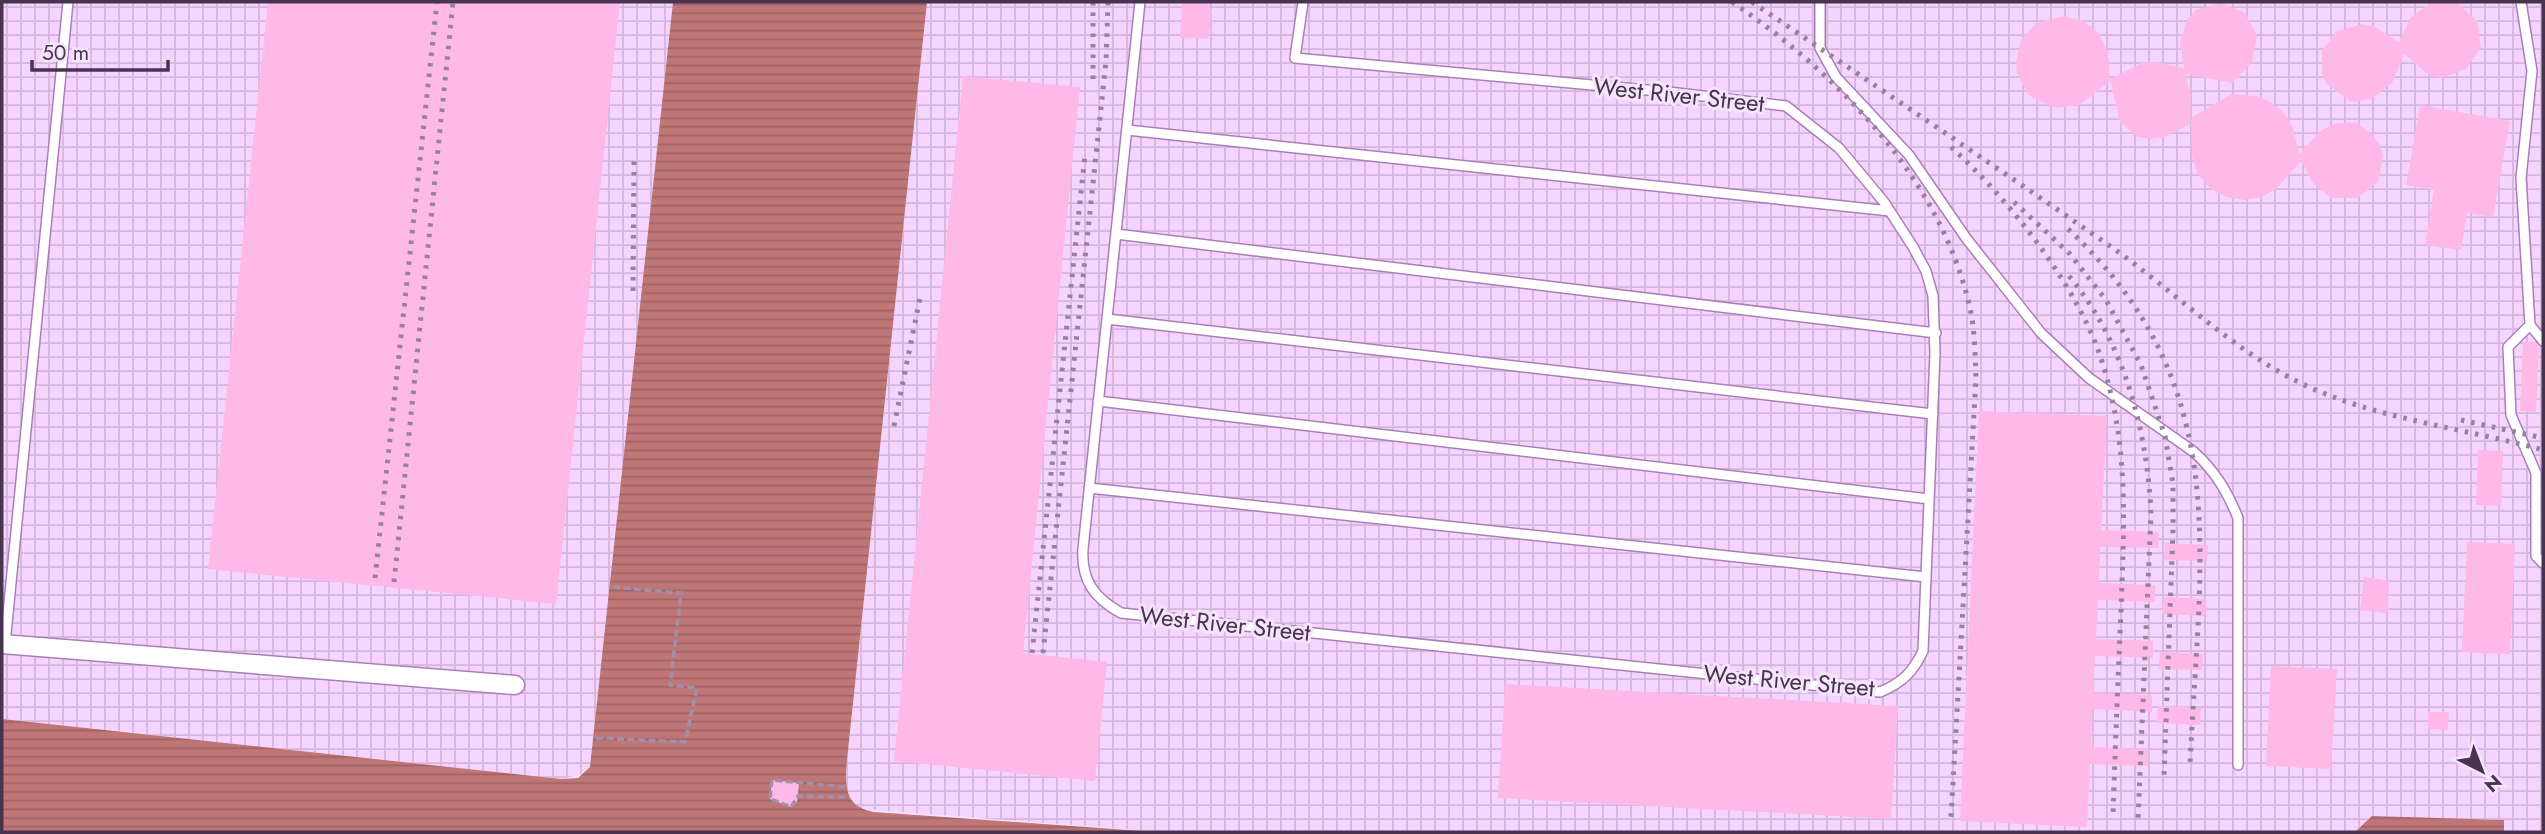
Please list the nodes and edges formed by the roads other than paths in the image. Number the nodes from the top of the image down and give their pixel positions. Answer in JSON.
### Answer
{"nodes":[{"id":1,"x":68,"y":2,"type":"edge"},
{"id":2,"x":1140,"y":2,"type":"edge"},
{"id":3,"x":1303,"y":2,"type":"edge"},
{"id":4,"x":1820,"y":2,"type":"edge"},
{"id":5,"x":2521,"y":2,"type":"edge"},
{"id":6,"x":1127,"y":130,"type":"junction"},
{"id":7,"x":1890,"y":211,"type":"junction"},
{"id":8,"x":1116,"y":234,"type":"junction"},
{"id":9,"x":1107,"y":319,"type":"junction"},
{"id":10,"x":2530,"y":325,"type":"junction"},
{"id":11,"x":1936,"y":332,"type":"junction"},
{"id":12,"x":2543,"y":341,"type":"edge"},
{"id":13,"x":1098,"y":401,"type":"junction"},
{"id":14,"x":1933,"y":414,"type":"junction"},
{"id":15,"x":1089,"y":488,"type":"junction"},
{"id":16,"x":1930,"y":499,"type":"junction"},
{"id":17,"x":2543,"y":563,"type":"edge"},
{"id":18,"x":1926,"y":578,"type":"junction"},
{"id":19,"x":3,"y":645,"type":"edge"},
{"id":20,"x":515,"y":685,"type":"dead end"},
{"id":21,"x":2238,"y":765,"type":"dead end"}],
"edges":[{"from":1,"to":19,"type":"lane"},
{"from":2,"to":6,"type":"lane","name":"West River Street"},
{"from":3,"to":7,"type":"lane","name":"West River Street"},
{"from":4,"to":21,"type":"lane"},
{"from":5,"to":10,"type":"lane"},
{"from":6,"to":7,"type":"lane"},
{"from":6,"to":8,"type":"lane","name":"West River Street"},
{"from":7,"to":11,"type":"lane","name":"West River Street"},
{"from":8,"to":9,"type":"lane","name":"West River Street"},
{"from":8,"to":11,"type":"lane"},
{"from":9,"to":13,"type":"lane","name":"West River Street"},
{"from":9,"to":14,"type":"lane"},
{"from":10,"to":12,"type":"lane"},
{"from":10,"to":17,"type":"lane"},
{"from":11,"to":14,"type":"lane","name":"West River Street"},
{"from":13,"to":15,"type":"lane","name":"West River Street"},
{"from":13,"to":16,"type":"lane"},
{"from":14,"to":16,"type":"lane","name":"West River Street"},
{"from":15,"to":18,"type":"lane"},
{"from":15,"to":18,"type":"lane","name":"West River Street"},
{"from":16,"to":18,"type":"lane","name":"West River Street"},
{"from":19,"to":20,"type":"street"}]}
